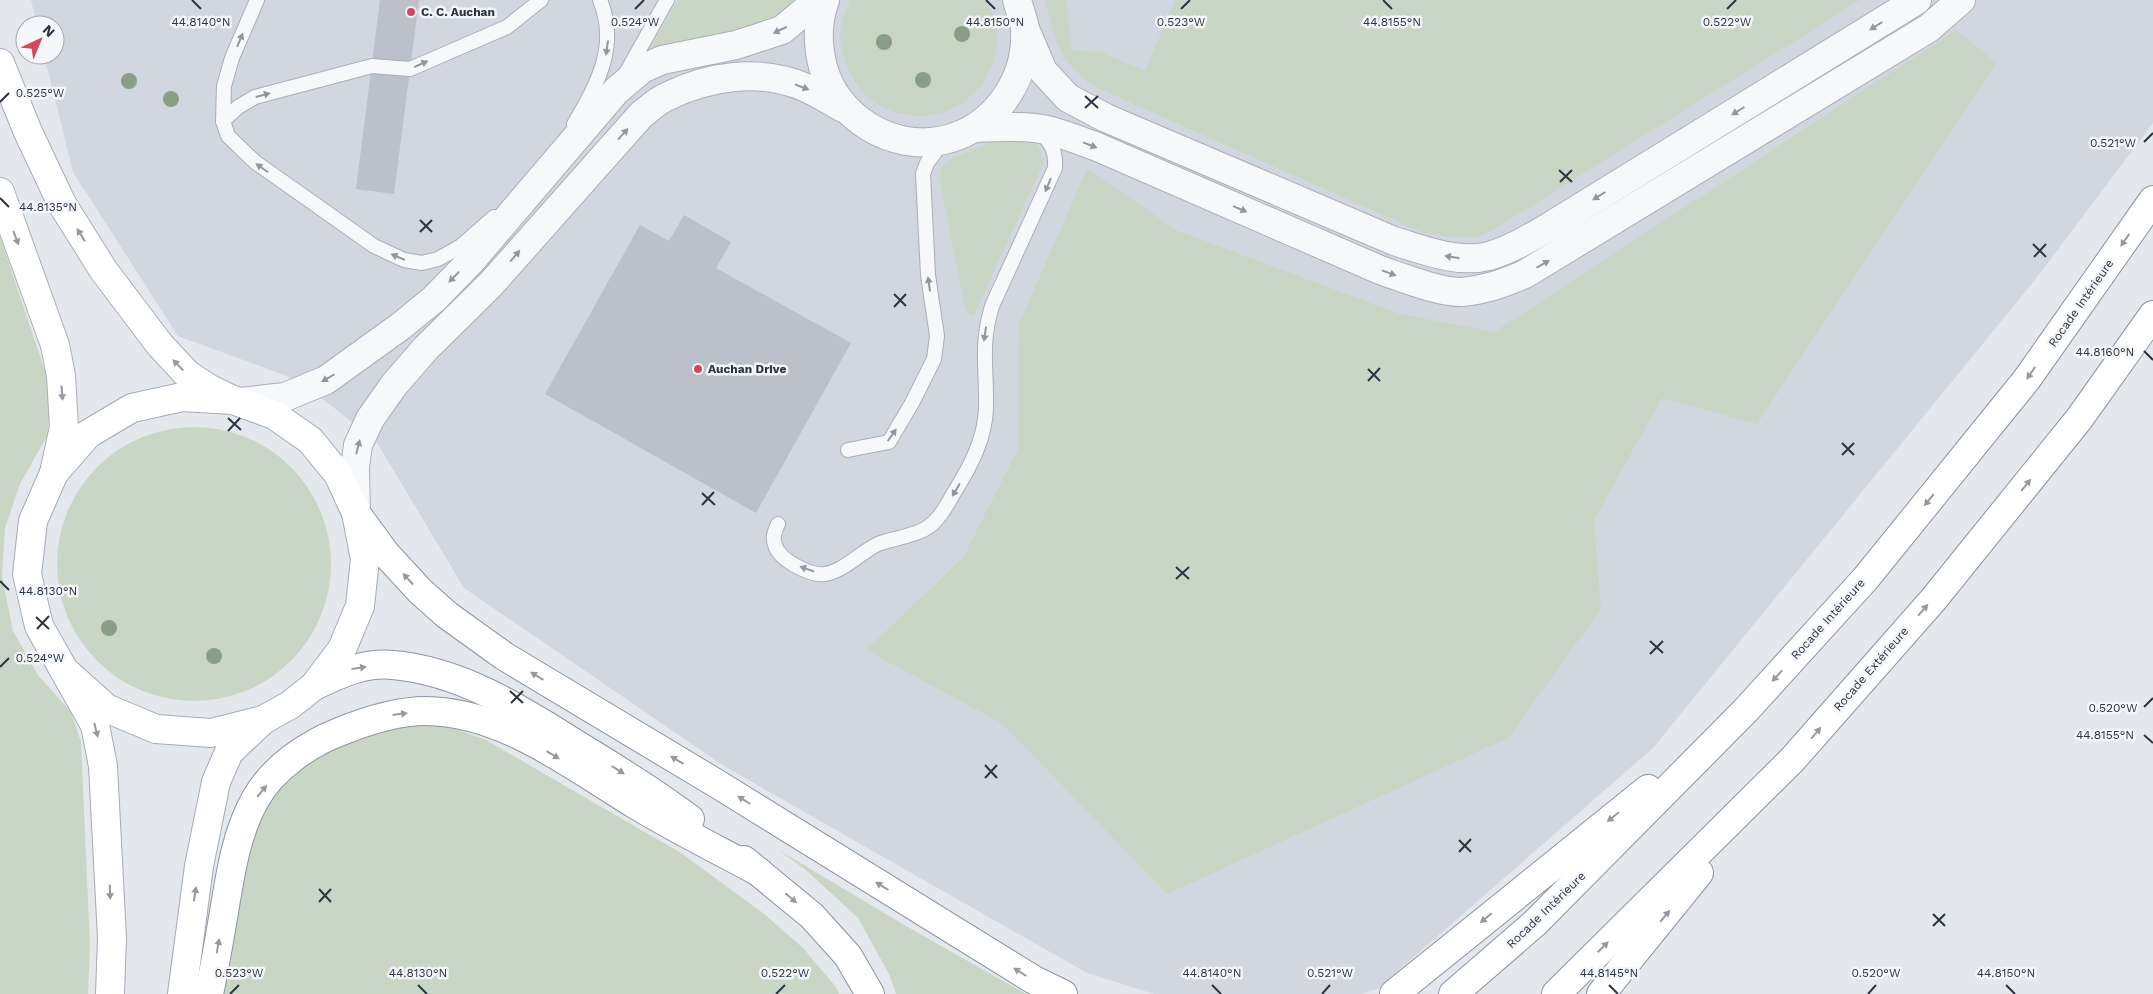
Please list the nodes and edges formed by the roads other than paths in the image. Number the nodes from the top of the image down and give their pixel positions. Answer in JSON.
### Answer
{"nodes":[{"id":1,"x":257,"y":0,"type":"edge"},
{"id":2,"x":540,"y":0,"type":"edge"},
{"id":3,"x":600,"y":0,"type":"edge"},
{"id":4,"x":668,"y":0,"type":"edge"},
{"id":5,"x":818,"y":0,"type":"edge"},
{"id":6,"x":825,"y":0,"type":"edge"},
{"id":7,"x":1017,"y":0,"type":"edge"},
{"id":8,"x":1917,"y":0,"type":"edge"},
{"id":9,"x":1961,"y":0,"type":"edge"},
{"id":10,"x":1025,"y":29,"type":"junction"},
{"id":11,"x":0,"y":63,"type":"edge"},
{"id":12,"x":616,"y":91,"type":"junction"},
{"id":13,"x":845,"y":109,"type":"junction"},
{"id":14,"x":223,"y":122,"type":"junction"},
{"id":15,"x":974,"y":128,"type":"junction"},
{"id":16,"x":1035,"y":128,"type":"junction"},
{"id":17,"x":944,"y":140,"type":"junction"},
{"id":18,"x":543,"y":174,"type":"junction"},
{"id":19,"x":0,"y":192,"type":"edge"},
{"id":20,"x":2153,"y":200,"type":"edge"},
{"id":21,"x":2153,"y":315,"type":"edge"},
{"id":22,"x":237,"y":401,"type":"junction"},
{"id":23,"x":848,"y":450,"type":"dead end"},
{"id":24,"x":54,"y":473,"type":"junction"},
{"id":25,"x":356,"y":513,"type":"junction"},
{"id":26,"x":778,"y":524,"type":"dead end"},
{"id":27,"x":66,"y":672,"type":"junction"},
{"id":28,"x":314,"y":686,"type":"junction"},
{"id":29,"x":1746,"y":710,"type":"junction"},
{"id":30,"x":263,"y":720,"type":"junction"},
{"id":31,"x":1792,"y":760,"type":"junction"},
{"id":32,"x":759,"y":872,"type":"junction"},
{"id":33,"x":110,"y":994,"type":"edge"},
{"id":34,"x":182,"y":994,"type":"edge"},
{"id":35,"x":209,"y":994,"type":"edge"},
{"id":36,"x":870,"y":994,"type":"edge"},
{"id":37,"x":1064,"y":994,"type":"edge"},
{"id":38,"x":1394,"y":994,"type":"edge"},
{"id":39,"x":1453,"y":994,"type":"edge"},
{"id":40,"x":1556,"y":994,"type":"edge"},
{"id":41,"x":1601,"y":994,"type":"edge"}],
"edges":[{"from":14,"to":1,"type":"lane","one_way":true},
{"from":14,"to":2,"type":"lane","one_way":true},
{"from":3,"to":18,"type":"lane","one_way":true},
{"from":4,"to":12,"type":"lane"},
{"from":5,"to":12,"type":"street","one_way":true},
{"from":6,"to":13,"type":"street"},
{"from":7,"to":10,"type":"street"},
{"from":8,"to":10,"type":"street","one_way":true},
{"from":16,"to":9,"type":"street","one_way":true},
{"from":10,"to":15,"type":"street"},
{"from":22,"to":11,"type":"main road","one_way":true},
{"from":12,"to":18,"type":"street"},
{"from":13,"to":17,"type":"street"},
{"from":25,"to":13,"type":"street","one_way":true},
{"from":18,"to":14,"type":"lane","one_way":true},
{"from":15,"to":16,"type":"street"},
{"from":15,"to":17,"type":"street"},
{"from":16,"to":26,"type":"lane","one_way":true},
{"from":23,"to":17,"type":"lane","one_way":true},
{"from":18,"to":22,"type":"street","one_way":true},
{"from":19,"to":24,"type":"main road","one_way":true},
{"from":20,"to":29,"type":"main road","name":"Rocade Intérieure","one_way":true},
{"from":31,"to":21,"type":"main road","name":"Rocade Extérieure","one_way":true},
{"from":22,"to":24,"type":"main road"},
{"from":22,"to":25,"type":"main road"},
{"from":24,"to":27,"type":"main road"},
{"from":25,"to":28,"type":"main road"},
{"from":37,"to":25,"type":"main road","one_way":true},
{"from":27,"to":30,"type":"main road"},
{"from":27,"to":33,"type":"main road","one_way":true},
{"from":28,"to":30,"type":"main road"},
{"from":28,"to":32,"type":"main road","one_way":true},
{"from":29,"to":38,"type":"main road","one_way":true},
{"from":29,"to":39,"type":"main road","name":"Rocade Intérieure"},
{"from":34,"to":30,"type":"main road","one_way":true},
{"from":40,"to":31,"type":"main road","name":"Rocade Extérieure","one_way":true},
{"from":41,"to":31,"type":"main road","one_way":true},
{"from":35,"to":32,"type":"main road","one_way":true},
{"from":32,"to":36,"type":"main road","one_way":true}]}
